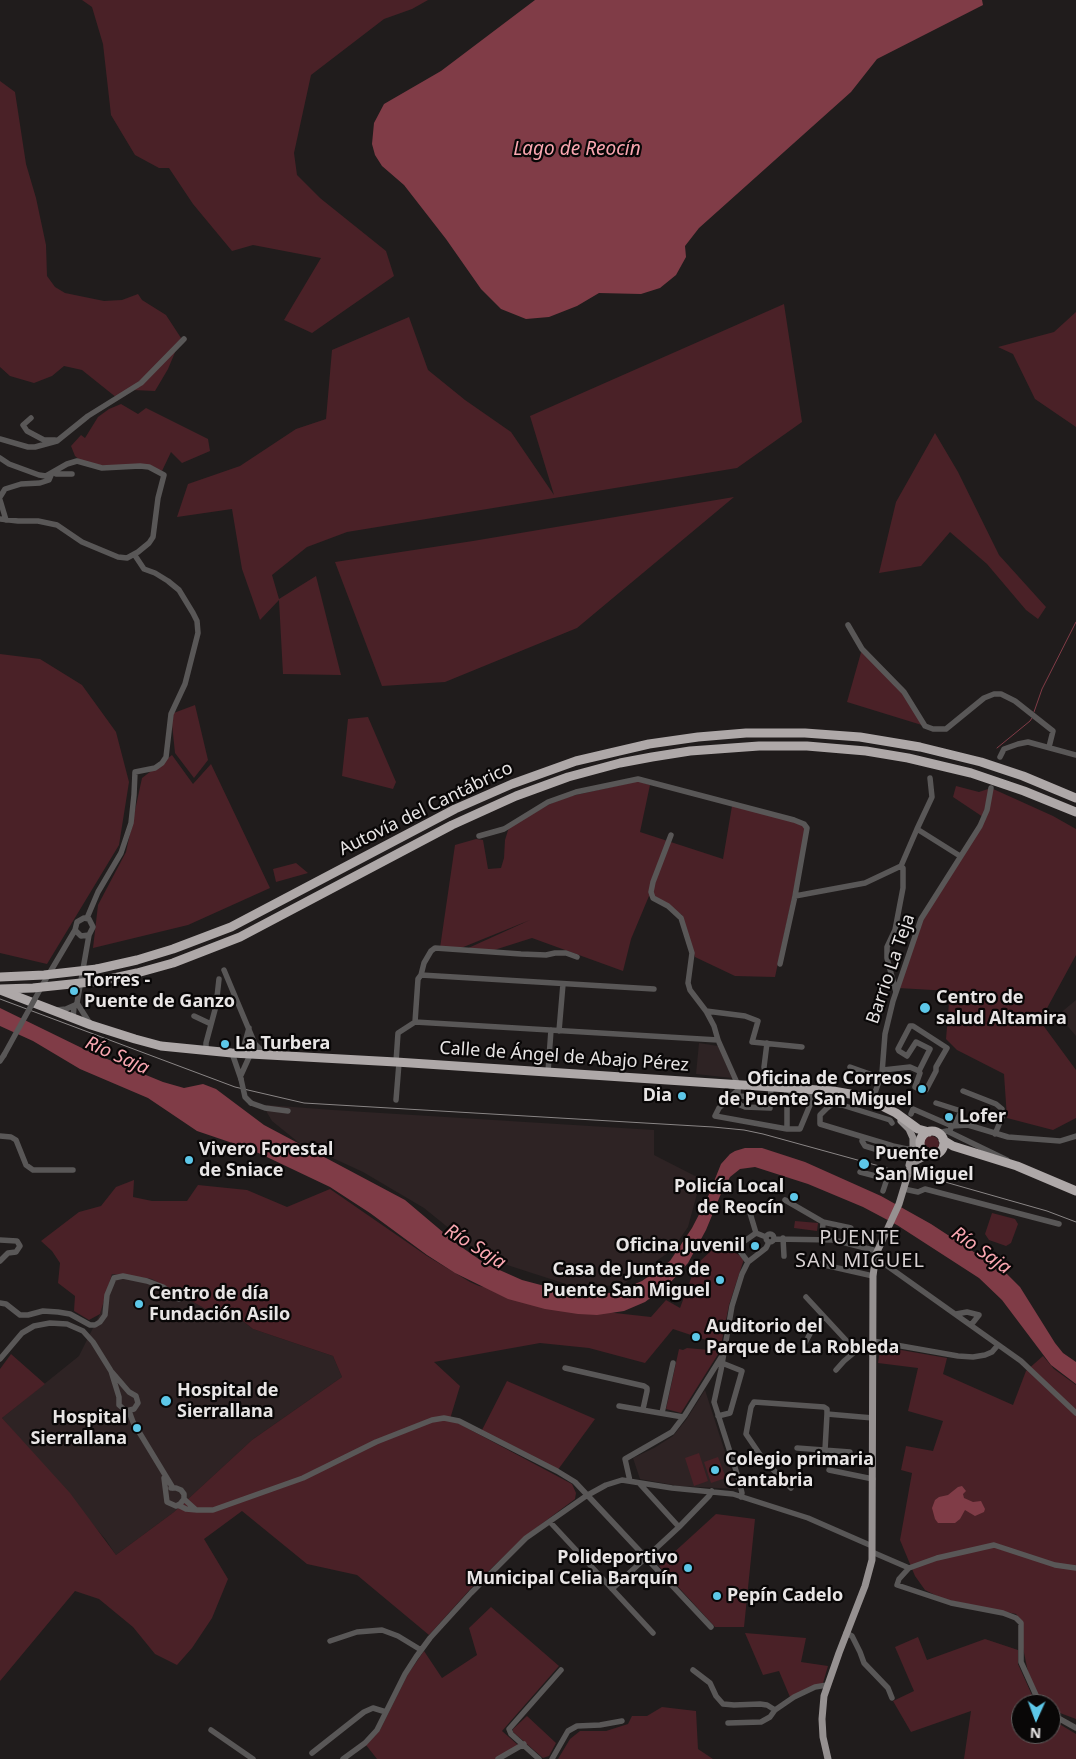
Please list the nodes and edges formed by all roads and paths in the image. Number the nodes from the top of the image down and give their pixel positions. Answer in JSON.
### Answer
{"nodes":[{"id":1,"x":184,"y":339,"type":"dead end"},
{"id":2,"x":31,"y":418,"type":"dead end"},
{"id":3,"x":0,"y":439,"type":"edge"},
{"id":4,"x":57,"y":441,"type":"junction"},
{"id":5,"x":0,"y":458,"type":"edge"},
{"id":6,"x":53,"y":473,"type":"junction"},
{"id":7,"x":72,"y":474,"type":"dead end"},
{"id":8,"x":1,"y":495,"type":"edge"},
{"id":9,"x":3,"y":519,"type":"edge"},
{"id":10,"x":134,"y":554,"type":"junction"},
{"id":11,"x":848,"y":625,"type":"dead end"},
{"id":12,"x":1049,"y":747,"type":"junction"},
{"id":13,"x":1076,"y":755,"type":"edge"},
{"id":14,"x":1000,"y":756,"type":"dead end"},
{"id":15,"x":968,"y":758,"type":"junction"},
{"id":16,"x":937,"y":764,"type":"junction"},
{"id":17,"x":930,"y":778,"type":"dead end"},
{"id":18,"x":990,"y":788,"type":"dead end"},
{"id":19,"x":1076,"y":793,"type":"edge"},
{"id":20,"x":1076,"y":798,"type":"edge"},
{"id":21,"x":1076,"y":812,"type":"edge"},
{"id":22,"x":1076,"y":817,"type":"edge"},
{"id":23,"x":917,"y":829,"type":"junction"},
{"id":24,"x":671,"y":834,"type":"dead end"},
{"id":25,"x":479,"y":836,"type":"dead end"},
{"id":26,"x":960,"y":856,"type":"junction"},
{"id":27,"x":901,"y":866,"type":"junction"},
{"id":28,"x":795,"y":896,"type":"junction"},
{"id":29,"x":86,"y":918,"type":"junction"},
{"id":30,"x":75,"y":930,"type":"junction"},
{"id":31,"x":89,"y":935,"type":"junction"},
{"id":32,"x":577,"y":957,"type":"dead end"},
{"id":33,"x":780,"y":964,"type":"dead end"},
{"id":34,"x":224,"y":970,"type":"dead end"},
{"id":35,"x":421,"y":976,"type":"junction"},
{"id":36,"x":0,"y":977,"type":"edge"},
{"id":37,"x":219,"y":979,"type":"dead end"},
{"id":38,"x":563,"y":984,"type":"junction"},
{"id":39,"x":0,"y":989,"type":"edge"},
{"id":40,"x":654,"y":989,"type":"dead end"},
{"id":41,"x":896,"y":992,"type":"junction"},
{"id":42,"x":77,"y":1004,"type":"junction"},
{"id":43,"x":54,"y":1010,"type":"junction"},
{"id":44,"x":706,"y":1012,"type":"junction"},
{"id":45,"x":194,"y":1016,"type":"dead end"},
{"id":46,"x":72,"y":1018,"type":"junction"},
{"id":47,"x":415,"y":1022,"type":"junction"},
{"id":48,"x":211,"y":1024,"type":"junction"},
{"id":49,"x":91,"y":1025,"type":"junction"},
{"id":50,"x":249,"y":1026,"type":"junction"},
{"id":51,"x":552,"y":1030,"type":"junction"},
{"id":52,"x":559,"y":1030,"type":"junction"},
{"id":53,"x":718,"y":1040,"type":"junction"},
{"id":54,"x":767,"y":1043,"type":"junction"},
{"id":55,"x":244,"y":1046,"type":"junction"},
{"id":56,"x":802,"y":1047,"type":"dead end"},
{"id":57,"x":206,"y":1051,"type":"junction"},
{"id":58,"x":256,"y":1052,"type":"junction"},
{"id":59,"x":233,"y":1056,"type":"junction"},
{"id":60,"x":0,"y":1062,"type":"edge"},
{"id":61,"x":398,"y":1062,"type":"junction"},
{"id":62,"x":850,"y":1067,"type":"dead end"},
{"id":63,"x":883,"y":1070,"type":"junction"},
{"id":64,"x":919,"y":1071,"type":"junction"},
{"id":65,"x":548,"y":1072,"type":"junction"},
{"id":66,"x":241,"y":1077,"type":"junction"},
{"id":67,"x":881,"y":1078,"type":"junction"},
{"id":68,"x":774,"y":1087,"type":"junction"},
{"id":69,"x":787,"y":1088,"type":"junction"},
{"id":70,"x":810,"y":1089,"type":"junction"},
{"id":71,"x":963,"y":1091,"type":"dead end"},
{"id":72,"x":738,"y":1093,"type":"junction"},
{"id":73,"x":844,"y":1093,"type":"junction"},
{"id":74,"x":770,"y":1098,"type":"junction"},
{"id":75,"x":396,"y":1100,"type":"dead end"},
{"id":76,"x":877,"y":1103,"type":"junction"},
{"id":77,"x":936,"y":1103,"type":"dead end"},
{"id":78,"x":842,"y":1105,"type":"junction"},
{"id":79,"x":288,"y":1111,"type":"dead end"},
{"id":80,"x":911,"y":1119,"type":"junction"},
{"id":81,"x":892,"y":1123,"type":"dead end"},
{"id":82,"x":953,"y":1126,"type":"junction"},
{"id":83,"x":786,"y":1129,"type":"junction"},
{"id":84,"x":949,"y":1132,"type":"junction"},
{"id":85,"x":996,"y":1134,"type":"junction"},
{"id":86,"x":936,"y":1135,"type":"junction"},
{"id":87,"x":0,"y":1136,"type":"edge"},
{"id":88,"x":1076,"y":1136,"type":"edge"},
{"id":89,"x":919,"y":1148,"type":"junction"},
{"id":90,"x":942,"y":1150,"type":"junction"},
{"id":91,"x":972,"y":1151,"type":"junction"},
{"id":92,"x":1018,"y":1166,"type":"junction"},
{"id":93,"x":72,"y":1170,"type":"dead end"},
{"id":94,"x":909,"y":1171,"type":"junction"},
{"id":95,"x":860,"y":1172,"type":"dead end"},
{"id":96,"x":887,"y":1180,"type":"junction"},
{"id":97,"x":906,"y":1180,"type":"junction"},
{"id":98,"x":904,"y":1189,"type":"junction"},
{"id":99,"x":1076,"y":1191,"type":"edge"},
{"id":100,"x":883,"y":1192,"type":"dead end"},
{"id":101,"x":785,"y":1200,"type":"dead end"},
{"id":102,"x":750,"y":1213,"type":"dead end"},
{"id":103,"x":823,"y":1222,"type":"junction"},
{"id":104,"x":1058,"y":1224,"type":"dead end"},
{"id":105,"x":756,"y":1233,"type":"junction"},
{"id":106,"x":783,"y":1238,"type":"junction"},
{"id":107,"x":770,"y":1239,"type":"junction"},
{"id":108,"x":0,"y":1240,"type":"edge"},
{"id":109,"x":822,"y":1240,"type":"junction"},
{"id":110,"x":850,"y":1243,"type":"junction"},
{"id":111,"x":877,"y":1252,"type":"junction"},
{"id":112,"x":784,"y":1256,"type":"dead end"},
{"id":113,"x":0,"y":1261,"type":"edge"},
{"id":114,"x":748,"y":1262,"type":"junction"},
{"id":115,"x":820,"y":1264,"type":"dead end"},
{"id":116,"x":875,"y":1265,"type":"junction"},
{"id":117,"x":886,"y":1265,"type":"junction"},
{"id":118,"x":873,"y":1276,"type":"junction"},
{"id":119,"x":806,"y":1298,"type":"dead end"},
{"id":120,"x":179,"y":1299,"type":"dead end"},
{"id":121,"x":0,"y":1303,"type":"edge"},
{"id":122,"x":956,"y":1314,"type":"junction"},
{"id":123,"x":824,"y":1317,"type":"junction"},
{"id":124,"x":971,"y":1325,"type":"junction"},
{"id":125,"x":805,"y":1343,"type":"dead end"},
{"id":126,"x":873,"y":1344,"type":"junction"},
{"id":127,"x":998,"y":1345,"type":"junction"},
{"id":128,"x":856,"y":1351,"type":"junction"},
{"id":129,"x":724,"y":1354,"type":"junction"},
{"id":130,"x":0,"y":1360,"type":"edge"},
{"id":131,"x":673,"y":1363,"type":"dead end"},
{"id":132,"x":722,"y":1363,"type":"junction"},
{"id":133,"x":565,"y":1368,"type":"dead end"},
{"id":134,"x":836,"y":1370,"type":"dead end"},
{"id":135,"x":111,"y":1371,"type":"junction"},
{"id":136,"x":720,"y":1374,"type":"junction"},
{"id":137,"x":708,"y":1380,"type":"junction"},
{"id":138,"x":128,"y":1390,"type":"junction"},
{"id":139,"x":119,"y":1397,"type":"junction"},
{"id":140,"x":619,"y":1406,"type":"dead end"},
{"id":141,"x":643,"y":1409,"type":"junction"},
{"id":142,"x":129,"y":1411,"type":"junction"},
{"id":143,"x":662,"y":1413,"type":"junction"},
{"id":144,"x":1076,"y":1413,"type":"edge"},
{"id":145,"x":827,"y":1414,"type":"junction"},
{"id":146,"x":718,"y":1416,"type":"junction"},
{"id":147,"x":683,"y":1417,"type":"junction"},
{"id":148,"x":873,"y":1418,"type":"junction"},
{"id":149,"x":797,"y":1448,"type":"dead end"},
{"id":150,"x":825,"y":1450,"type":"junction"},
{"id":151,"x":850,"y":1452,"type":"dead end"},
{"id":152,"x":163,"y":1470,"type":"junction"},
{"id":153,"x":829,"y":1470,"type":"dead end"},
{"id":154,"x":873,"y":1479,"type":"junction"},
{"id":155,"x":630,"y":1481,"type":"junction"},
{"id":156,"x":639,"y":1483,"type":"junction"},
{"id":157,"x":173,"y":1488,"type":"junction"},
{"id":158,"x":791,"y":1488,"type":"dead end"},
{"id":159,"x":712,"y":1491,"type":"junction"},
{"id":160,"x":166,"y":1493,"type":"junction"},
{"id":161,"x":586,"y":1496,"type":"junction"},
{"id":162,"x":742,"y":1497,"type":"junction"},
{"id":163,"x":184,"y":1499,"type":"junction"},
{"id":164,"x":178,"y":1505,"type":"junction"},
{"id":165,"x":197,"y":1510,"type":"junction"},
{"id":166,"x":550,"y":1522,"type":"junction"},
{"id":167,"x":679,"y":1527,"type":"junction"},
{"id":168,"x":872,"y":1549,"type":"junction"},
{"id":169,"x":645,"y":1558,"type":"junction"},
{"id":170,"x":909,"y":1568,"type":"junction"},
{"id":171,"x":1076,"y":1568,"type":"edge"},
{"id":172,"x":612,"y":1589,"type":"junction"},
{"id":173,"x":711,"y":1627,"type":"dead end"},
{"id":174,"x":653,"y":1633,"type":"dead end"},
{"id":175,"x":846,"y":1633,"type":"junction"},
{"id":176,"x":330,"y":1641,"type":"dead end"},
{"id":177,"x":421,"y":1650,"type":"junction"},
{"id":178,"x":561,"y":1670,"type":"dead end"},
{"id":179,"x":692,"y":1670,"type":"dead end"},
{"id":180,"x":827,"y":1685,"type":"junction"},
{"id":181,"x":1035,"y":1694,"type":"edge"},
{"id":182,"x":892,"y":1698,"type":"dead end"},
{"id":183,"x":775,"y":1710,"type":"junction"},
{"id":184,"x":386,"y":1712,"type":"junction"},
{"id":185,"x":1061,"y":1720,"type":"edge"},
{"id":186,"x":622,"y":1721,"type":"dead end"},
{"id":187,"x":728,"y":1723,"type":"dead end"},
{"id":188,"x":1076,"y":1728,"type":"edge"},
{"id":189,"x":211,"y":1730,"type":"dead end"},
{"id":190,"x":524,"y":1744,"type":"junction"},
{"id":191,"x":312,"y":1753,"type":"dead end"},
{"id":192,"x":253,"y":1759,"type":"edge"},
{"id":193,"x":343,"y":1759,"type":"edge"},
{"id":194,"x":498,"y":1759,"type":"edge"},
{"id":195,"x":539,"y":1759,"type":"edge"},
{"id":196,"x":552,"y":1759,"type":"edge"},
{"id":197,"x":828,"y":1759,"type":"edge"}],
"edges":[{"from":1,"to":4,"type":"street"},
{"from":2,"to":4,"type":"street"},
{"from":3,"to":4,"type":"street"},
{"from":5,"to":6,"type":"street"},
{"from":6,"to":7,"type":"street"},
{"from":6,"to":8,"type":"street"},
{"from":6,"to":10,"type":"street"},
{"from":8,"to":9,"type":"street"},
{"from":9,"to":10,"type":"street"},
{"from":10,"to":29,"type":"street"},
{"from":11,"to":12,"type":"street"},
{"from":12,"to":13,"type":"street"},
{"from":12,"to":14,"type":"street"},
{"from":15,"to":19,"type":"highway"},
{"from":15,"to":20,"type":"highway","name":"Autovía del Cantábrico"},
{"from":15,"to":36,"type":"highway","name":"Autovía del Cantábrico","bridge":true},
{"from":16,"to":21,"type":"highway","name":"Autovía del Cantábrico"},
{"from":16,"to":22,"type":"highway"},
{"from":16,"to":39,"type":"highway","name":"Autovía del Cantábrico","bridge":true},
{"from":17,"to":23,"type":"street"},
{"from":18,"to":26,"type":"street","name":"Barrio La Teja"},
{"from":23,"to":26,"type":"street"},
{"from":23,"to":27,"type":"street"},
{"from":24,"to":44,"type":"street"},
{"from":25,"to":28,"type":"street"},
{"from":26,"to":41,"type":"street","name":"Barrio La Teja"},
{"from":27,"to":28,"type":"street"},
{"from":27,"to":41,"type":"street"},
{"from":28,"to":33,"type":"street"},
{"from":29,"to":30,"type":"street"},
{"from":29,"to":31,"type":"street"},
{"from":30,"to":31,"type":"street"},
{"from":30,"to":60,"type":"street","bridge":true},
{"from":31,"to":42,"type":"street"},
{"from":32,"to":35,"type":"street"},
{"from":34,"to":50,"type":"street"},
{"from":35,"to":38,"type":"street"},
{"from":35,"to":47,"type":"street"},
{"from":37,"to":48,"type":"street"},
{"from":38,"to":40,"type":"street"},
{"from":38,"to":52,"type":"street"},
{"from":39,"to":43,"type":"highway","name":"Calle de Ángel de Abajo Pérez"},
{"from":41,"to":63,"type":"street","name":"Barrio La Teja"},
{"from":42,"to":43,"type":"street"},
{"from":42,"to":46,"type":"street"},
{"from":42,"to":49,"type":"street"},
{"from":43,"to":46,"type":"highway","name":"Calle de Ángel de Abajo Pérez"},
{"from":44,"to":53,"type":"street"},
{"from":44,"to":54,"type":"street"},
{"from":45,"to":48,"type":"street"},
{"from":46,"to":49,"type":"highway","name":"Calle de Ángel de Abajo Pérez"},
{"from":47,"to":51,"type":"street"},
{"from":47,"to":61,"type":"street"},
{"from":48,"to":57,"type":"street"},
{"from":49,"to":57,"type":"highway","name":"Calle de Ángel de Abajo Pérez"},
{"from":50,"to":55,"type":"street"},
{"from":50,"to":58,"type":"street"},
{"from":51,"to":52,"type":"street"},
{"from":51,"to":65,"type":"street"},
{"from":52,"to":53,"type":"street"},
{"from":53,"to":72,"type":"street"},
{"from":54,"to":56,"type":"street"},
{"from":54,"to":68,"type":"street"},
{"from":55,"to":58,"type":"street"},
{"from":55,"to":59,"type":"street"},
{"from":57,"to":59,"type":"highway","name":"Calle de Ángel de Abajo Pérez"},
{"from":58,"to":59,"type":"highway","name":"Calle de Ángel de Abajo Pérez"},
{"from":58,"to":61,"type":"highway","name":"Calle de Ángel de Abajo Pérez"},
{"from":58,"to":66,"type":"street"},
{"from":59,"to":66,"type":"street"},
{"from":61,"to":65,"type":"highway","name":"Calle de Ángel de Abajo Pérez"},
{"from":61,"to":75,"type":"street"},
{"from":62,"to":67,"type":"street"},
{"from":63,"to":64,"type":"street"},
{"from":63,"to":67,"type":"street","name":"Barrio La Teja"},
{"from":64,"to":64,"type":"street","name":"Barrio La Teja"},
{"from":65,"to":72,"type":"highway","name":"Calle de Ángel de Abajo Pérez"},
{"from":66,"to":79,"type":"street","bridge":true},
{"from":67,"to":76,"type":"street","name":"Barrio La Teja"},
{"from":68,"to":69,"type":"highway","name":"Calle de Ángel de Abajo Pérez"},
{"from":68,"to":72,"type":"highway","name":"Calle de Ángel de Abajo Pérez"},
{"from":68,"to":74,"type":"street"},
{"from":69,"to":70,"type":"highway","name":"Calle de Ángel de Abajo Pérez"},
{"from":69,"to":83,"type":"street"},
{"from":70,"to":73,"type":"highway","name":"Calle de Ángel de Abajo Pérez"},
{"from":70,"to":83,"type":"street"},
{"from":71,"to":85,"type":"street"},
{"from":72,"to":74,"type":"street"},
{"from":72,"to":74,"type":"street"},
{"from":72,"to":83,"type":"street"},
{"from":73,"to":76,"type":"highway","name":"Calle de Ángel de Abajo Pérez"},
{"from":73,"to":78,"type":"street"},
{"from":76,"to":80,"type":"highway","name":"Calle de Ángel de Abajo Pérez"},
{"from":76,"to":89,"type":"main road"},
{"from":77,"to":82,"type":"street"},
{"from":78,"to":81,"type":"street"},
{"from":78,"to":89,"type":"street"},
{"from":80,"to":82,"type":"street"},
{"from":80,"to":86,"type":"highway","name":"Calle de Ángel de Abajo Pérez"},
{"from":80,"to":89,"type":"highway"},
{"from":82,"to":84,"type":"street"},
{"from":82,"to":85,"type":"street"},
{"from":84,"to":86,"type":"street"},
{"from":84,"to":92,"type":"street"},
{"from":85,"to":88,"type":"street"},
{"from":86,"to":89,"type":"highway"},
{"from":86,"to":90,"type":"highway"},
{"from":86,"to":91,"type":"highway","name":"Calle de Ángel de Abajo Pérez"},
{"from":87,"to":93,"type":"street"},
{"from":89,"to":90,"type":"highway"},
{"from":89,"to":94,"type":"main road"},
{"from":89,"to":94,"type":"main road"},
{"from":90,"to":91,"type":"highway"},
{"from":91,"to":92,"type":"highway"},
{"from":92,"to":99,"type":"highway"},
{"from":94,"to":97,"type":"main road"},
{"from":95,"to":96,"type":"street"},
{"from":96,"to":97,"type":"street"},
{"from":96,"to":100,"type":"street"},
{"from":97,"to":98,"type":"main road"},
{"from":98,"to":104,"type":"street"},
{"from":98,"to":111,"type":"main road"},
{"from":101,"to":103,"type":"street"},
{"from":102,"to":105,"type":"street"},
{"from":103,"to":109,"type":"street"},
{"from":103,"to":110,"type":"street"},
{"from":105,"to":107,"type":"street"},
{"from":105,"to":114,"type":"street"},
{"from":106,"to":107,"type":"street"},
{"from":106,"to":109,"type":"street"},
{"from":106,"to":112,"type":"street"},
{"from":107,"to":114,"type":"street"},
{"from":108,"to":113,"type":"street"},
{"from":109,"to":110,"type":"street"},
{"from":110,"to":111,"type":"street"},
{"from":111,"to":116,"type":"main road"},
{"from":111,"to":117,"type":"street"},
{"from":114,"to":129,"type":"street"},
{"from":115,"to":118,"type":"street"},
{"from":116,"to":117,"type":"street"},
{"from":116,"to":118,"type":"main road"},
{"from":117,"to":122,"type":"street"},
{"from":118,"to":126,"type":"main road"},
{"from":119,"to":123,"type":"street"},
{"from":120,"to":121,"type":"street"},
{"from":122,"to":124,"type":"street"},
{"from":122,"to":124,"type":"street"},
{"from":123,"to":125,"type":"street"},
{"from":123,"to":128,"type":"street"},
{"from":124,"to":127,"type":"street"},
{"from":126,"to":127,"type":"street"},
{"from":126,"to":128,"type":"street"},
{"from":126,"to":148,"type":"main road"},
{"from":127,"to":144,"type":"street"},
{"from":128,"to":134,"type":"street"},
{"from":129,"to":132,"type":"street"},
{"from":129,"to":137,"type":"street"},
{"from":130,"to":135,"type":"street"},
{"from":131,"to":143,"type":"street"},
{"from":132,"to":136,"type":"street"},
{"from":132,"to":146,"type":"street"},
{"from":133,"to":141,"type":"street"},
{"from":135,"to":138,"type":"street"},
{"from":135,"to":139,"type":"street"},
{"from":136,"to":137,"type":"street"},
{"from":136,"to":146,"type":"street"},
{"from":137,"to":147,"type":"street"},
{"from":138,"to":139,"type":"street"},
{"from":138,"to":142,"type":"street"},
{"from":139,"to":142,"type":"street"},
{"from":140,"to":141,"type":"street"},
{"from":141,"to":143,"type":"street"},
{"from":142,"to":152,"type":"street"},
{"from":143,"to":147,"type":"street"},
{"from":145,"to":148,"type":"street"},
{"from":145,"to":150,"type":"street"},
{"from":145,"to":158,"type":"street"},
{"from":146,"to":162,"type":"street"},
{"from":147,"to":155,"type":"street"},
{"from":148,"to":154,"type":"main road"},
{"from":149,"to":150,"type":"street"},
{"from":150,"to":151,"type":"street"},
{"from":152,"to":157,"type":"street"},
{"from":152,"to":160,"type":"street"},
{"from":153,"to":154,"type":"street"},
{"from":154,"to":168,"type":"main road"},
{"from":155,"to":156,"type":"street"},
{"from":155,"to":161,"type":"street"},
{"from":156,"to":159,"type":"street"},
{"from":156,"to":167,"type":"street"},
{"from":157,"to":160,"type":"street"},
{"from":157,"to":163,"type":"street"},
{"from":159,"to":162,"type":"street"},
{"from":159,"to":167,"type":"street"},
{"from":160,"to":164,"type":"street"},
{"from":161,"to":165,"type":"street"},
{"from":161,"to":166,"type":"street"},
{"from":161,"to":169,"type":"street"},
{"from":162,"to":168,"type":"street"},
{"from":163,"to":164,"type":"street"},
{"from":163,"to":165,"type":"street"},
{"from":164,"to":165,"type":"street"},
{"from":166,"to":172,"type":"street"},
{"from":166,"to":177,"type":"street"},
{"from":167,"to":169,"type":"street"},
{"from":168,"to":170,"type":"street"},
{"from":168,"to":175,"type":"main road"},
{"from":169,"to":172,"type":"street"},
{"from":169,"to":173,"type":"street"},
{"from":170,"to":171,"type":"street"},
{"from":170,"to":181,"type":"street"},
{"from":172,"to":174,"type":"street"},
{"from":175,"to":180,"type":"main road"},
{"from":175,"to":182,"type":"street"},
{"from":176,"to":177,"type":"street"},
{"from":177,"to":184,"type":"street"},
{"from":178,"to":190,"type":"street"},
{"from":179,"to":183,"type":"street"},
{"from":180,"to":183,"type":"street"},
{"from":180,"to":197,"type":"main road"},
{"from":183,"to":187,"type":"street"},
{"from":184,"to":191,"type":"street"},
{"from":184,"to":193,"type":"street"},
{"from":185,"to":188,"type":"street"},
{"from":186,"to":196,"type":"street"},
{"from":189,"to":192,"type":"street"},
{"from":190,"to":194,"type":"street"},
{"from":190,"to":195,"type":"street"}]}
